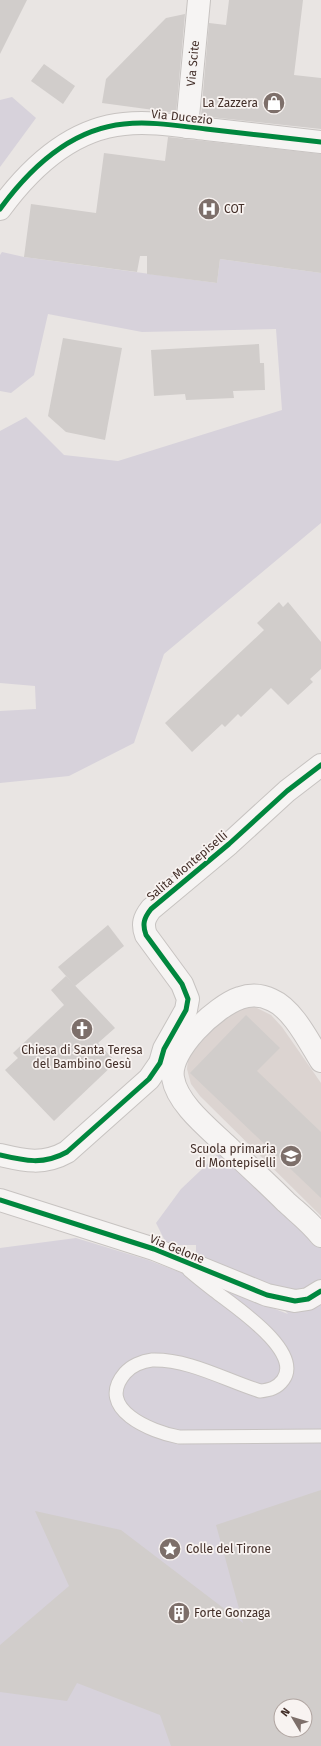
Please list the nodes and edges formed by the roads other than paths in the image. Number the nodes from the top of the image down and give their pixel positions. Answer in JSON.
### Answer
{"nodes":[{"id":1,"x":199,"y":0,"type":"edge"},
{"id":2,"x":188,"y":127,"type":"junction"},
{"id":3,"x":321,"y":142,"type":"edge"},
{"id":4,"x":0,"y":209,"type":"edge"},
{"id":5,"x":321,"y":765,"type":"edge"},
{"id":6,"x":321,"y":1061,"type":"edge"},
{"id":7,"x":167,"y":1063,"type":"junction"},
{"id":8,"x":0,"y":1155,"type":"edge"},
{"id":9,"x":0,"y":1200,"type":"edge"},
{"id":10,"x":321,"y":1236,"type":"edge"},
{"id":11,"x":177,"y":1259,"type":"junction"},
{"id":12,"x":321,"y":1291,"type":"edge"},
{"id":13,"x":321,"y":1436,"type":"edge"}],
"edges":[{"from":1,"to":2,"type":"street","name":"Via Scite"},
{"from":2,"to":3,"type":"street","name":"Via Ducezio"},
{"from":2,"to":4,"type":"street","name":"Via Ducezio"},
{"from":5,"to":7,"type":"street","name":"Salita Montepiselli"},
{"from":6,"to":7,"type":"street"},
{"from":7,"to":8,"type":"street","name":"Salita Montepiselli"},
{"from":7,"to":10,"type":"street"},
{"from":9,"to":11,"type":"street","name":"Via Gelone"},
{"from":11,"to":12,"type":"street","name":"Via Gelone"},
{"from":11,"to":13,"type":"lane"}]}
